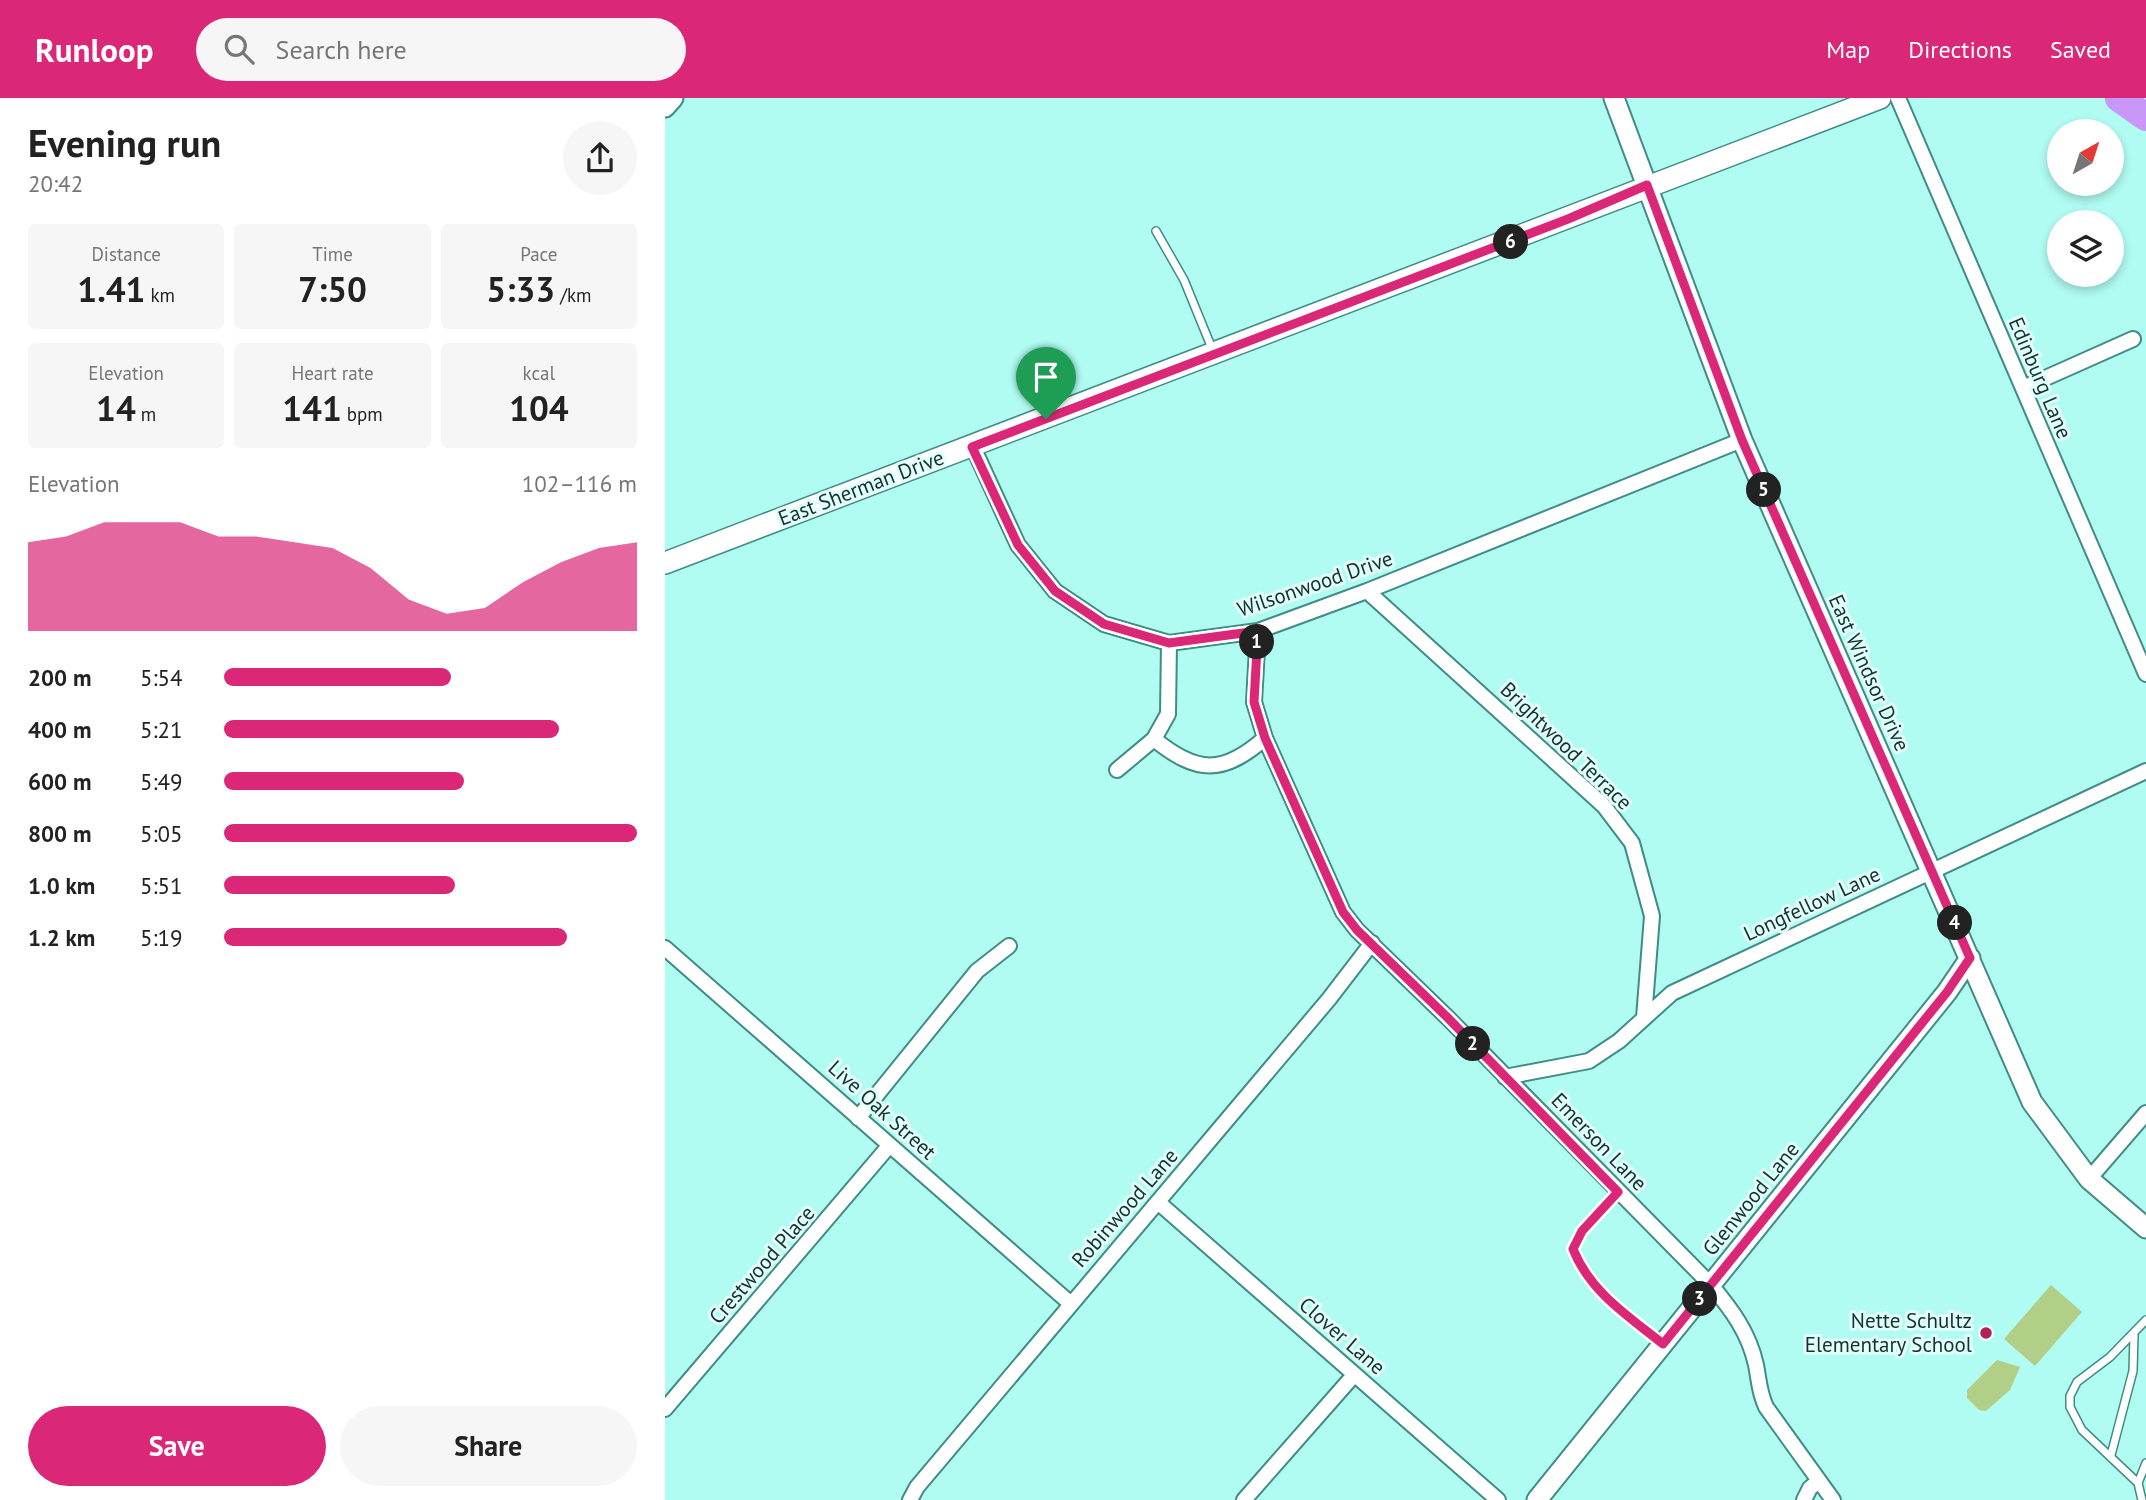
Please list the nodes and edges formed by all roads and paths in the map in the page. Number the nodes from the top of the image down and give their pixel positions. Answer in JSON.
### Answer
{"nodes":[{"id":1,"x":673,"y":98,"type":"edge"},
{"id":2,"x":1614,"y":98,"type":"edge"},
{"id":3,"x":1880,"y":98,"type":"edge"},
{"id":4,"x":1898,"y":98,"type":"edge"},
{"id":5,"x":665,"y":107,"type":"edge"},
{"id":6,"x":1647,"y":185,"type":"junction"},
{"id":7,"x":1156,"y":231,"type":"dead end"},
{"id":8,"x":2133,"y":339,"type":"dead end"},
{"id":9,"x":1215,"y":355,"type":"junction"},
{"id":10,"x":2023,"y":388,"type":"junction"},
{"id":11,"x":1742,"y":440,"type":"junction"},
{"id":12,"x":972,"y":447,"type":"junction"},
{"id":13,"x":665,"y":563,"type":"edge"},
{"id":14,"x":1367,"y":591,"type":"junction"},
{"id":15,"x":1258,"y":631,"type":"junction"},
{"id":16,"x":1169,"y":643,"type":"junction"},
{"id":17,"x":2146,"y":674,"type":"edge"},
{"id":18,"x":1265,"y":738,"type":"junction"},
{"id":19,"x":1154,"y":739,"type":"junction"},
{"id":20,"x":1117,"y":770,"type":"dead end"},
{"id":21,"x":2146,"y":771,"type":"edge"},
{"id":22,"x":1931,"y":871,"type":"junction"},
{"id":23,"x":1372,"y":943,"type":"junction"},
{"id":24,"x":1009,"y":946,"type":"dead end"},
{"id":25,"x":665,"y":948,"type":"edge"},
{"id":26,"x":1970,"y":958,"type":"junction"},
{"id":27,"x":1644,"y":1018,"type":"junction"},
{"id":28,"x":1504,"y":1077,"type":"junction"},
{"id":29,"x":2146,"y":1113,"type":"edge"},
{"id":30,"x":858,"y":1118,"type":"junction"},
{"id":31,"x":889,"y":1146,"type":"junction"},
{"id":32,"x":2089,"y":1179,"type":"junction"},
{"id":33,"x":1618,"y":1192,"type":"junction"},
{"id":34,"x":1159,"y":1203,"type":"junction"},
{"id":35,"x":2146,"y":1228,"type":"edge"},
{"id":36,"x":1711,"y":1285,"type":"junction"},
{"id":37,"x":1071,"y":1304,"type":"junction"},
{"id":38,"x":2146,"y":1320,"type":"edge"},
{"id":39,"x":2134,"y":1334,"type":"junction"},
{"id":40,"x":1663,"y":1344,"type":"junction"},
{"id":41,"x":1355,"y":1375,"type":"junction"},
{"id":42,"x":665,"y":1409,"type":"edge"},
{"id":43,"x":2111,"y":1455,"type":"junction"},
{"id":44,"x":2146,"y":1463,"type":"edge"},
{"id":45,"x":1819,"y":1481,"type":"junction"},
{"id":46,"x":2138,"y":1483,"type":"junction"},
{"id":47,"x":910,"y":1500,"type":"edge"},
{"id":48,"x":1244,"y":1500,"type":"edge"},
{"id":49,"x":1498,"y":1500,"type":"edge"},
{"id":50,"x":1537,"y":1500,"type":"edge"},
{"id":51,"x":1804,"y":1500,"type":"edge"},
{"id":52,"x":1833,"y":1500,"type":"edge"},
{"id":53,"x":2142,"y":1500,"type":"edge"}],
"edges":[{"from":1,"to":5,"type":"street"},
{"from":2,"to":6,"type":"street","name":"East Windsor Drive"},
{"from":3,"to":6,"type":"main road","name":"East Sherman Drive"},
{"from":4,"to":10,"type":"street","name":"Edinburg Lane"},
{"from":6,"to":9,"type":"main road","name":"East Sherman Drive"},
{"from":6,"to":11,"type":"street","name":"East Windsor Drive"},
{"from":7,"to":9,"type":"lane"},
{"from":8,"to":10,"type":"street"},
{"from":9,"to":12,"type":"main road","name":"East Sherman Drive"},
{"from":10,"to":17,"type":"street","name":"Edinburg Lane"},
{"from":11,"to":14,"type":"street","name":"Wilsonwood Drive"},
{"from":11,"to":22,"type":"street","name":"East Windsor Drive"},
{"from":12,"to":13,"type":"main road","name":"East Sherman Drive"},
{"from":12,"to":16,"type":"street","name":"Wilsonwood Drive"},
{"from":14,"to":15,"type":"street","name":"Wilsonwood Drive"},
{"from":14,"to":27,"type":"street","name":"Brightwood Terrace"},
{"from":15,"to":16,"type":"street","name":"Wilsonwood Drive"},
{"from":15,"to":18,"type":"street","name":"Emerson Lane"},
{"from":16,"to":19,"type":"street"},
{"from":18,"to":19,"type":"street"},
{"from":18,"to":23,"type":"street","name":"Emerson Lane"},
{"from":19,"to":20,"type":"street"},
{"from":21,"to":22,"type":"street","name":"Longfellow Lane"},
{"from":22,"to":26,"type":"street","name":"East Windsor Drive"},
{"from":22,"to":27,"type":"street","name":"Longfellow Lane"},
{"from":23,"to":28,"type":"street","name":"Emerson Lane"},
{"from":23,"to":34,"type":"street","name":"Robinwood Lane"},
{"from":24,"to":30,"type":"street"},
{"from":25,"to":30,"type":"street","name":"Live Oak Street"},
{"from":26,"to":32,"type":"street","name":"East Windsor Drive"},
{"from":26,"to":36,"type":"street","name":"Glenwood Lane"},
{"from":27,"to":28,"type":"street","name":"Longfellow Lane"},
{"from":28,"to":33,"type":"street","name":"Emerson Lane"},
{"from":29,"to":32,"type":"street"},
{"from":30,"to":31,"type":"street","name":"Live Oak Street"},
{"from":31,"to":37,"type":"street","name":"Live Oak Street"},
{"from":31,"to":42,"type":"street","name":"Crestwood Place"},
{"from":32,"to":35,"type":"street","name":"East Windsor Drive"},
{"from":33,"to":36,"type":"street","name":"Emerson Lane"},
{"from":33,"to":40,"type":"lane"},
{"from":34,"to":37,"type":"street","name":"Robinwood Lane"},
{"from":34,"to":41,"type":"street","name":"Clover Lane"},
{"from":36,"to":40,"type":"street","name":"Glenwood Lane"},
{"from":36,"to":45,"type":"street","name":"Emerson Lane"},
{"from":37,"to":47,"type":"street","name":"Robinwood Lane"},
{"from":38,"to":39,"type":"lane"},
{"from":39,"to":43,"type":"lane"},
{"from":39,"to":43,"type":"lane"},
{"from":40,"to":50,"type":"street","name":"Glenwood Lane"},
{"from":41,"to":48,"type":"street"},
{"from":41,"to":49,"type":"street","name":"Clover Lane"},
{"from":43,"to":46,"type":"lane"},
{"from":44,"to":46,"type":"lane"},
{"from":45,"to":51,"type":"street"},
{"from":45,"to":52,"type":"street","name":"Emerson Lane"},
{"from":46,"to":53,"type":"lane"}]}
